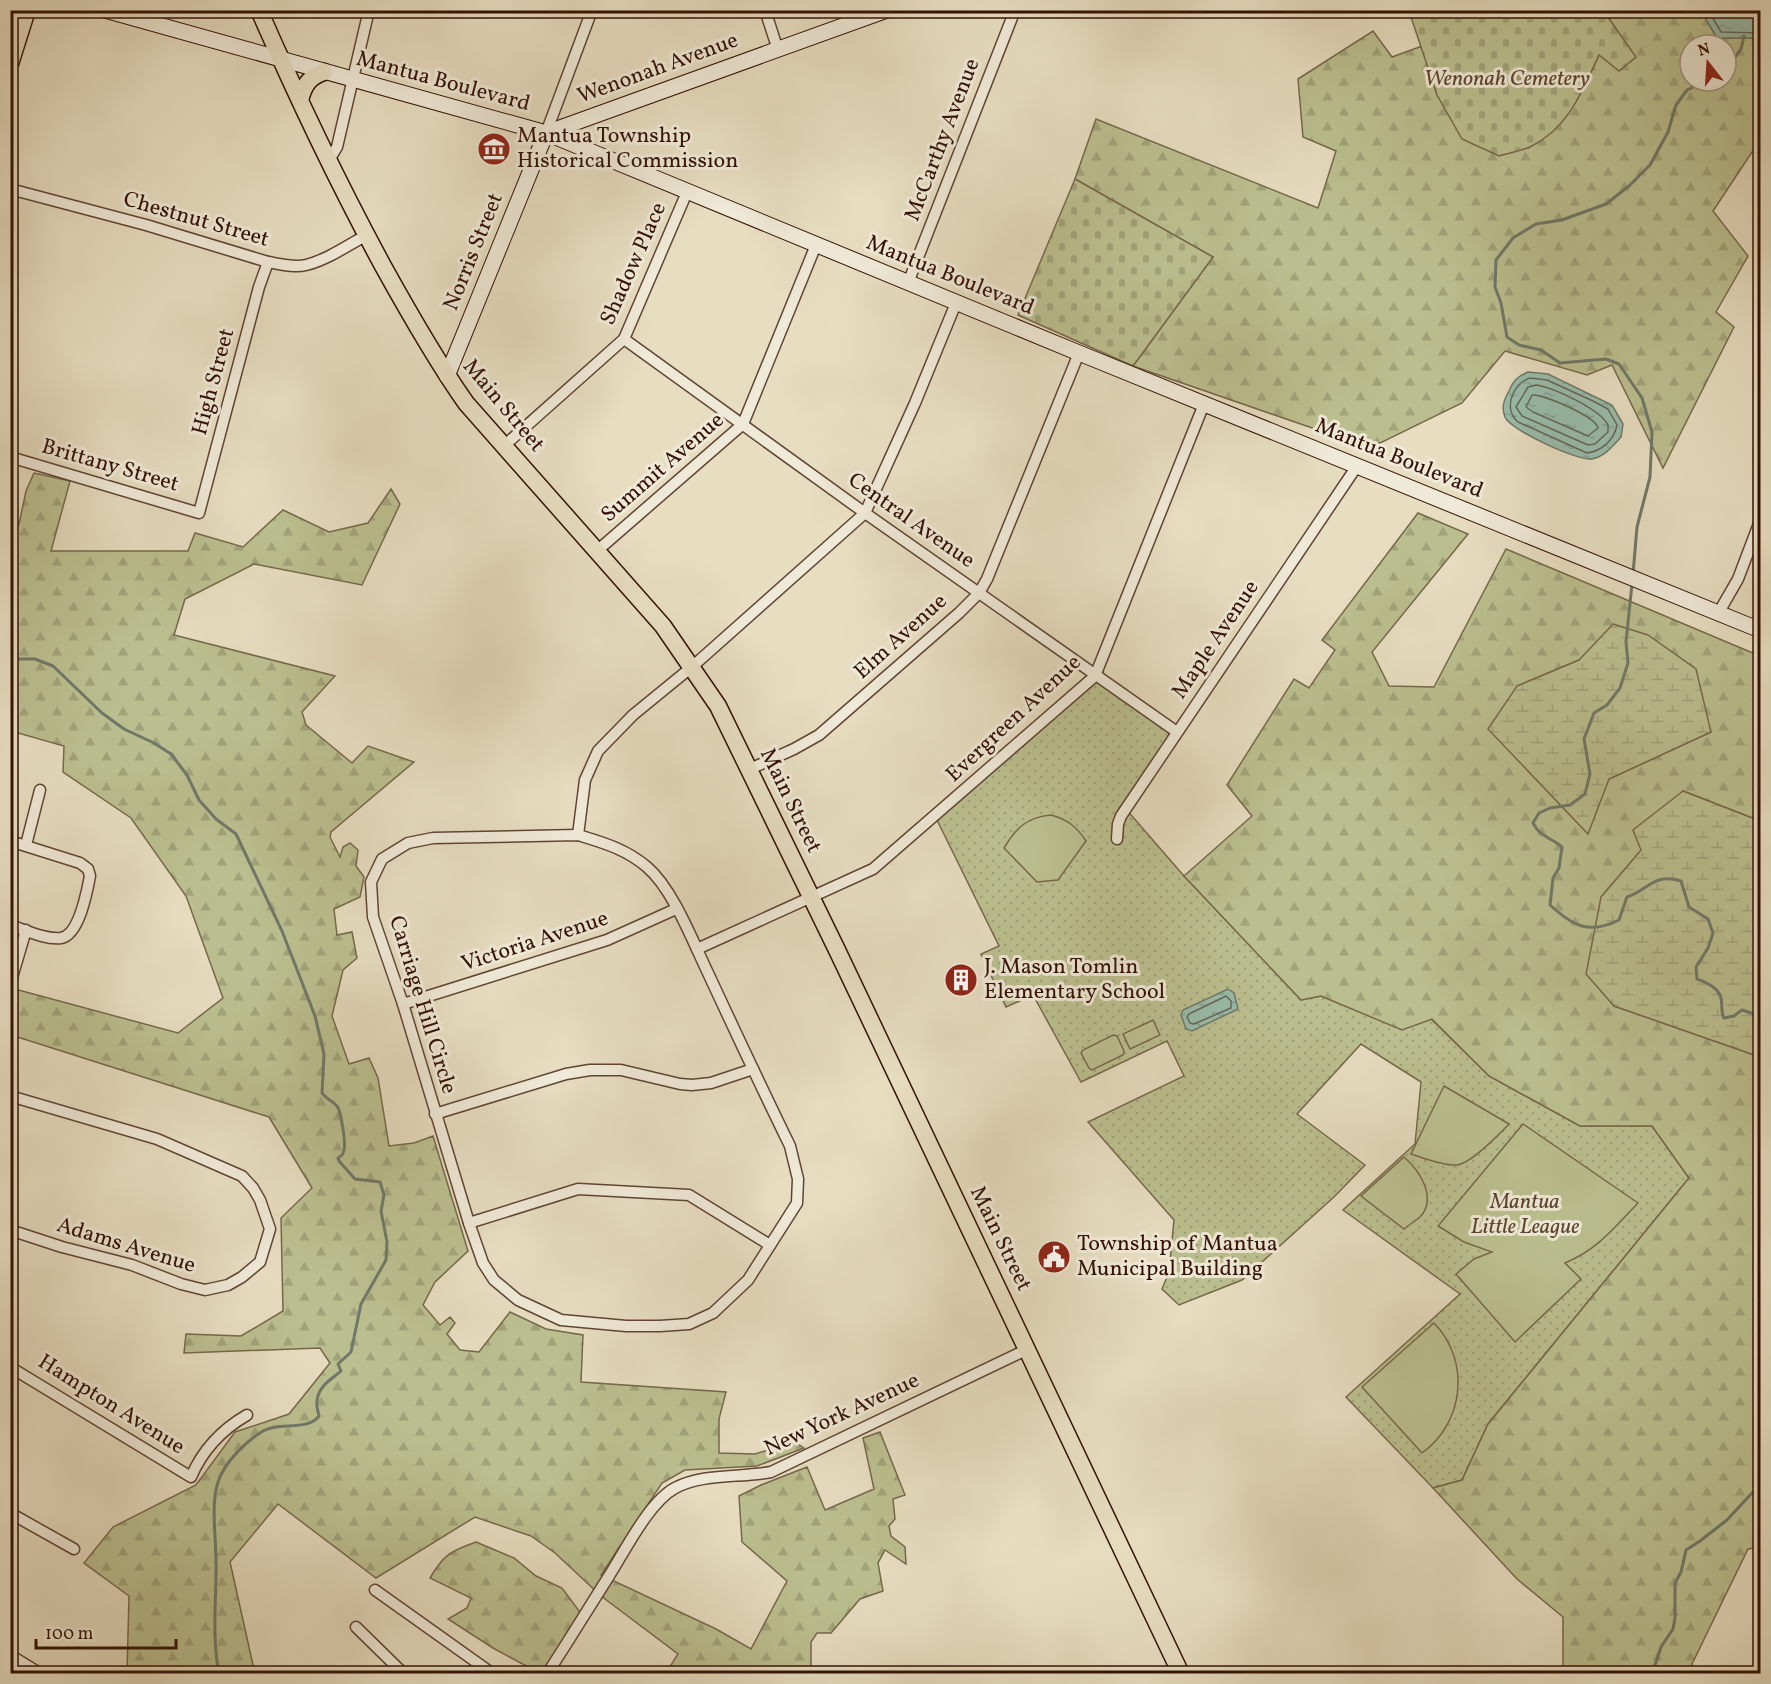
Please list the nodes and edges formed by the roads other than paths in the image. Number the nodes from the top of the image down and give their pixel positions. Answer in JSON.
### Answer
{"nodes":[{"id":1,"x":27,"y":10,"type":"edge"},
{"id":2,"x":105,"y":10,"type":"edge"},
{"id":3,"x":259,"y":10,"type":"edge"},
{"id":4,"x":369,"y":10,"type":"edge"},
{"id":5,"x":592,"y":10,"type":"edge"},
{"id":6,"x":765,"y":10,"type":"edge"},
{"id":7,"x":887,"y":10,"type":"edge"},
{"id":8,"x":1015,"y":10,"type":"edge"},
{"id":9,"x":778,"y":50,"type":"junction"},
{"id":10,"x":280,"y":60,"type":"junction"},
{"id":11,"x":10,"y":64,"type":"edge"},
{"id":12,"x":324,"y":72,"type":"junction"},
{"id":13,"x":353,"y":80,"type":"junction"},
{"id":14,"x":300,"y":100,"type":"junction"},
{"id":15,"x":546,"y":133,"type":"junction"},
{"id":16,"x":328,"y":162,"type":"junction"},
{"id":17,"x":10,"y":189,"type":"edge"},
{"id":18,"x":687,"y":192,"type":"junction"},
{"id":19,"x":367,"y":236,"type":"junction"},
{"id":20,"x":816,"y":245,"type":"junction"},
{"id":21,"x":268,"y":262,"type":"junction"},
{"id":22,"x":908,"y":283,"type":"junction"},
{"id":23,"x":954,"y":309,"type":"junction"},
{"id":24,"x":624,"y":339,"type":"junction"},
{"id":25,"x":1079,"y":353,"type":"junction"},
{"id":26,"x":447,"y":376,"type":"junction"},
{"id":27,"x":1204,"y":404,"type":"junction"},
{"id":28,"x":743,"y":424,"type":"junction"},
{"id":29,"x":505,"y":445,"type":"junction"},
{"id":30,"x":10,"y":457,"type":"edge"},
{"id":31,"x":1357,"y":466,"type":"junction"},
{"id":32,"x":199,"y":513,"type":"joint"},
{"id":33,"x":865,"y":513,"type":"junction"},
{"id":34,"x":1761,"y":521,"type":"edge"},
{"id":35,"x":598,"y":550,"type":"junction"},
{"id":36,"x":979,"y":592,"type":"junction"},
{"id":37,"x":1719,"y":612,"type":"junction"},
{"id":38,"x":1761,"y":630,"type":"edge"},
{"id":39,"x":693,"y":666,"type":"junction"},
{"id":40,"x":1095,"y":676,"type":"junction"},
{"id":41,"x":1177,"y":732,"type":"junction"},
{"id":42,"x":750,"y":769,"type":"junction"},
{"id":43,"x":40,"y":790,"type":"dead end"},
{"id":44,"x":578,"y":835,"type":"junction"},
{"id":45,"x":1117,"y":839,"type":"dead end"},
{"id":46,"x":10,"y":841,"type":"edge"},
{"id":47,"x":26,"y":845,"type":"junction"},
{"id":48,"x":812,"y":898,"type":"junction"},
{"id":49,"x":676,"y":909,"type":"junction"},
{"id":50,"x":10,"y":925,"type":"edge"},
{"id":51,"x":26,"y":930,"type":"junction"},
{"id":52,"x":696,"y":950,"type":"junction"},
{"id":53,"x":11,"y":981,"type":"edge"},
{"id":54,"x":403,"y":1004,"type":"junction"},
{"id":55,"x":753,"y":1069,"type":"junction"},
{"id":56,"x":10,"y":1096,"type":"edge"},
{"id":57,"x":435,"y":1114,"type":"junction"},
{"id":58,"x":469,"y":1223,"type":"junction"},
{"id":59,"x":10,"y":1230,"type":"edge"},
{"id":60,"x":770,"y":1245,"type":"junction"},
{"id":61,"x":1028,"y":1349,"type":"junction"},
{"id":62,"x":10,"y":1366,"type":"edge"},
{"id":63,"x":247,"y":1415,"type":"dead end"},
{"id":64,"x":10,"y":1513,"type":"edge"},
{"id":65,"x":74,"y":1549,"type":"dead end"},
{"id":66,"x":375,"y":1590,"type":"dead end"},
{"id":67,"x":356,"y":1626,"type":"dead end"},
{"id":68,"x":10,"y":1655,"type":"edge"},
{"id":69,"x":41,"y":1674,"type":"edge"},
{"id":70,"x":404,"y":1674,"type":"edge"},
{"id":71,"x":493,"y":1674,"type":"edge"},
{"id":72,"x":547,"y":1674,"type":"edge"},
{"id":73,"x":1181,"y":1674,"type":"edge"}],
"edges":[{"from":1,"to":11,"type":"main road"},
{"from":2,"to":10,"type":"main road","name":"Mantua Boulevard"},
{"from":3,"to":10,"type":"main road","name":"Main Street"},
{"from":4,"to":13,"type":"street"},
{"from":5,"to":15,"type":"street","name":"Norris Street"},
{"from":6,"to":9,"type":"street"},
{"from":7,"to":9,"type":"main road","name":"Wenonah Avenue"},
{"from":8,"to":22,"type":"street","name":"McCarthy Avenue"},
{"from":9,"to":15,"type":"main road","name":"Wenonah Avenue"},
{"from":10,"to":12,"type":"main road","name":"Mantua Boulevard"},
{"from":10,"to":14,"type":"main road","name":"Main Street"},
{"from":12,"to":13,"type":"main road","name":"Mantua Boulevard"},
{"from":12,"to":14,"type":"main road"},
{"from":13,"to":15,"type":"main road","name":"Mantua Boulevard"},
{"from":13,"to":16,"type":"street"},
{"from":14,"to":16,"type":"main road","name":"Main Street"},
{"from":15,"to":18,"type":"main road","name":"Mantua Boulevard"},
{"from":15,"to":26,"type":"main road","name":"Norris Street"},
{"from":16,"to":19,"type":"main road","name":"Main Street"},
{"from":17,"to":21,"type":"street","name":"Chestnut Street"},
{"from":18,"to":20,"type":"main road","name":"Mantua Boulevard"},
{"from":18,"to":24,"type":"street","name":"Shadow Place"},
{"from":19,"to":21,"type":"street","name":"Chestnut Street"},
{"from":19,"to":26,"type":"main road","name":"Main Street"},
{"from":20,"to":22,"type":"main road","name":"Mantua Boulevard"},
{"from":20,"to":28,"type":"street","name":"Summit Avenue"},
{"from":21,"to":32,"type":"street","name":"High Street"},
{"from":22,"to":23,"type":"main road","name":"Mantua Boulevard"},
{"from":23,"to":25,"type":"main road","name":"Mantua Boulevard"},
{"from":23,"to":33,"type":"street"},
{"from":24,"to":28,"type":"street","name":"Central Avenue"},
{"from":24,"to":29,"type":"street","name":"Shadow Place"},
{"from":25,"to":27,"type":"main road","name":"Mantua Boulevard"},
{"from":25,"to":36,"type":"street","name":"Elm Avenue"},
{"from":26,"to":29,"type":"main road","name":"Main Street"},
{"from":27,"to":31,"type":"main road","name":"Mantua Boulevard"},
{"from":27,"to":40,"type":"street","name":"Evergreen Avenue"},
{"from":28,"to":33,"type":"street","name":"Central Avenue"},
{"from":28,"to":35,"type":"street","name":"Summit Avenue"},
{"from":29,"to":35,"type":"main road","name":"Main Street"},
{"from":30,"to":32,"type":"street","name":"Brittany Street"},
{"from":31,"to":37,"type":"main road","name":"Mantua Boulevard"},
{"from":31,"to":41,"type":"street","name":"Maple Avenue"},
{"from":33,"to":36,"type":"street","name":"Central Avenue"},
{"from":33,"to":39,"type":"street"},
{"from":34,"to":37,"type":"street"},
{"from":35,"to":39,"type":"main road","name":"Main Street"},
{"from":36,"to":40,"type":"street","name":"Central Avenue"},
{"from":36,"to":42,"type":"street","name":"Elm Avenue"},
{"from":37,"to":38,"type":"main road","name":"Mantua Boulevard"},
{"from":39,"to":42,"type":"main road","name":"Main Street"},
{"from":39,"to":44,"type":"street"},
{"from":40,"to":41,"type":"street","name":"Central Avenue"},
{"from":40,"to":48,"type":"street","name":"Evergreen Avenue"},
{"from":41,"to":45,"type":"street","name":"Maple Avenue"},
{"from":42,"to":48,"type":"main road","name":"Main Street"},
{"from":43,"to":47,"type":"street"},
{"from":44,"to":49,"type":"street","name":"Carriage Hill Circle"},
{"from":44,"to":54,"type":"street","name":"Carriage Hill Circle"},
{"from":46,"to":47,"type":"street"},
{"from":47,"to":51,"type":"street"},
{"from":48,"to":52,"type":"street","name":"Evergreen Avenue"},
{"from":48,"to":61,"type":"main road","name":"Main Street"},
{"from":49,"to":52,"type":"street","name":"Carriage Hill Circle"},
{"from":49,"to":54,"type":"street","name":"Victoria Avenue"},
{"from":50,"to":51,"type":"street"},
{"from":51,"to":53,"type":"street"},
{"from":52,"to":55,"type":"street","name":"Carriage Hill Circle"},
{"from":54,"to":57,"type":"street","name":"Carriage Hill Circle"},
{"from":55,"to":57,"type":"street"},
{"from":55,"to":60,"type":"street","name":"Carriage Hill Circle"},
{"from":56,"to":59,"type":"street","name":"Adams Avenue"},
{"from":57,"to":58,"type":"street","name":"Carriage Hill Circle"},
{"from":58,"to":60,"type":"street"},
{"from":58,"to":60,"type":"street","name":"Carriage Hill Circle"},
{"from":61,"to":72,"type":"street","name":"New York Avenue"},
{"from":61,"to":73,"type":"main road","name":"Main Street"},
{"from":62,"to":63,"type":"street","name":"Hampton Avenue"},
{"from":64,"to":65,"type":"street"},
{"from":66,"to":71,"type":"street"},
{"from":67,"to":70,"type":"street"},
{"from":68,"to":69,"type":"street"}]}
